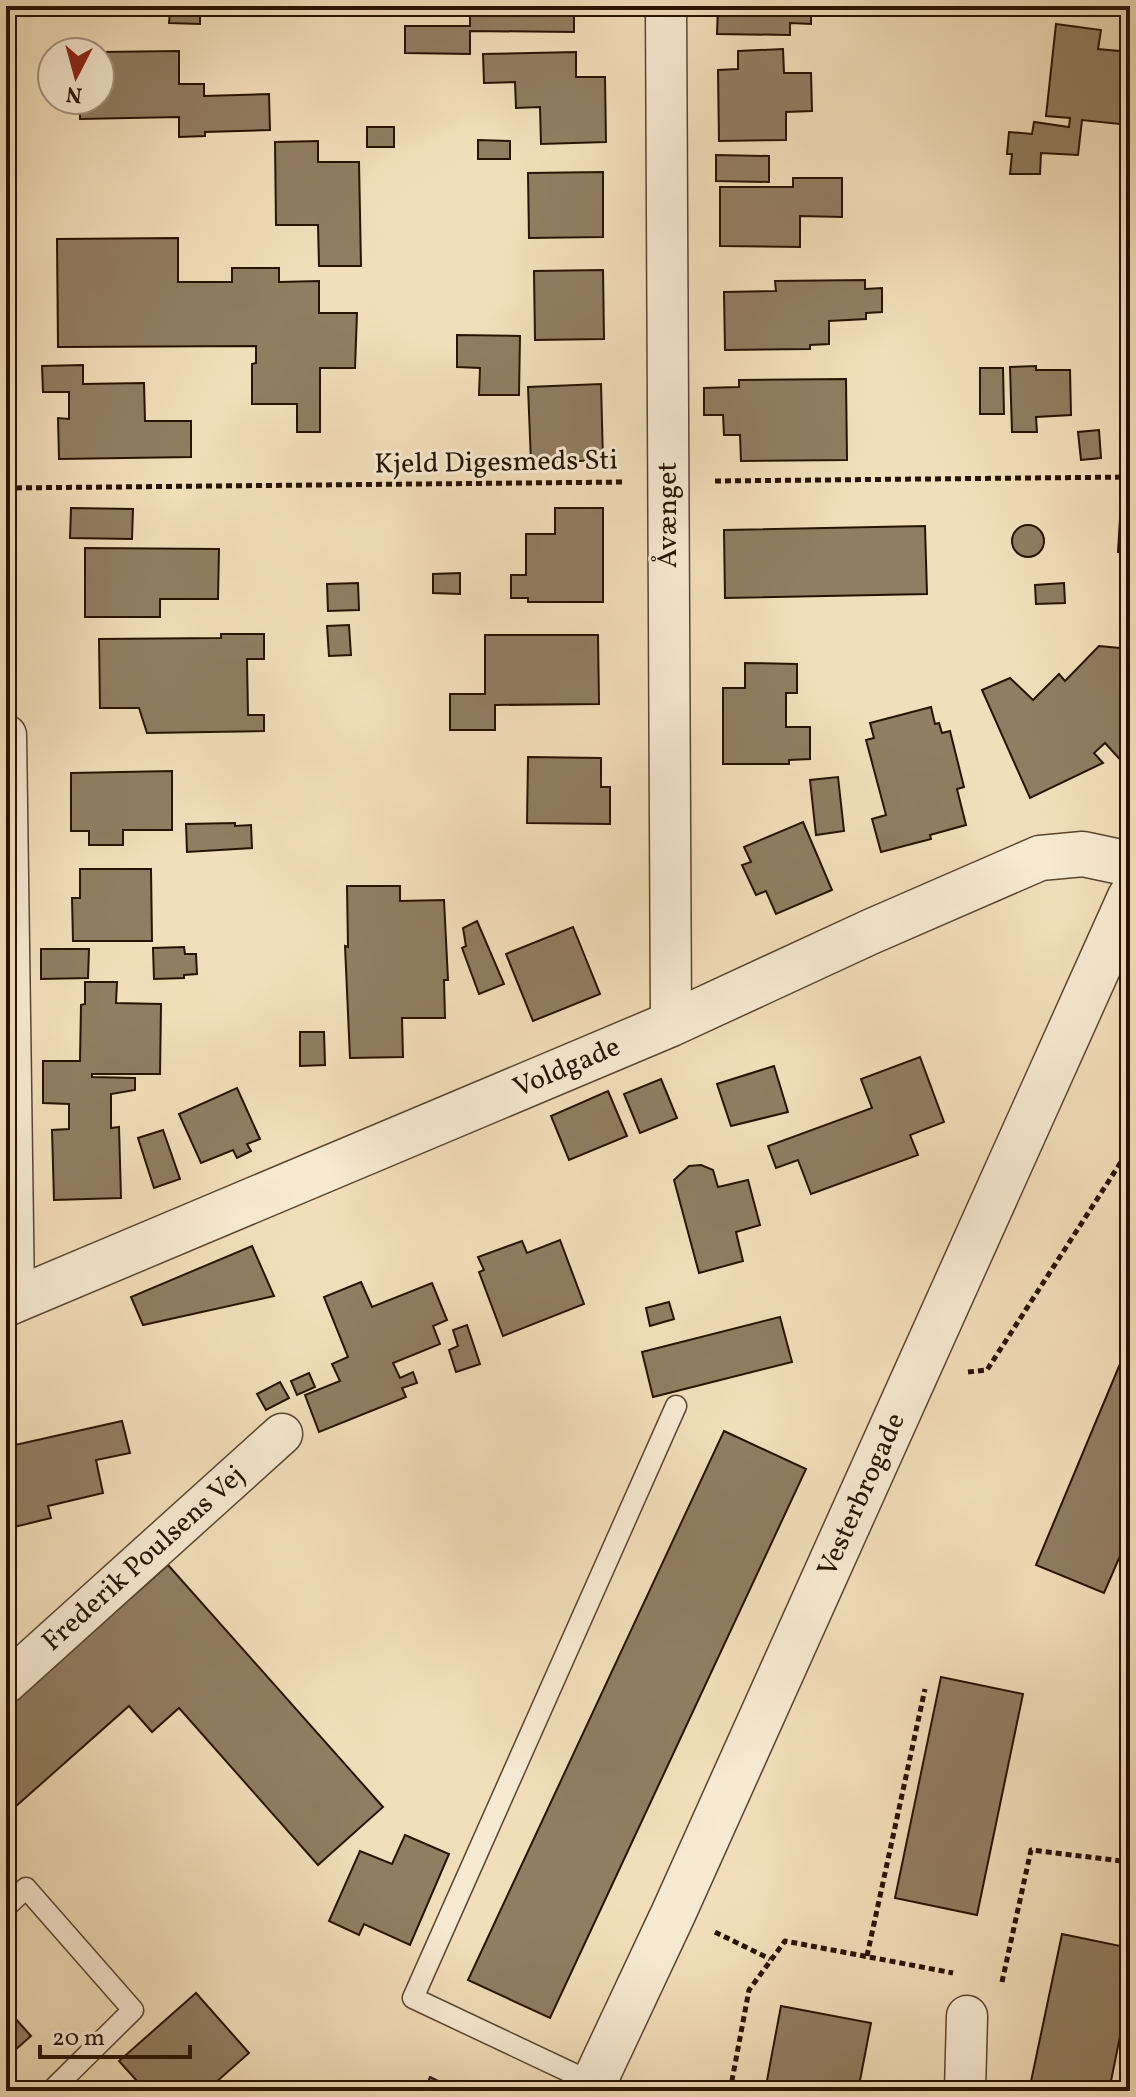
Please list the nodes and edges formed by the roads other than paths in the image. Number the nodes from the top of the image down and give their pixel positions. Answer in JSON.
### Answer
{"nodes":[{"id":1,"x":666,"y":6,"type":"edge"},
{"id":2,"x":6,"y":735,"type":"edge"},
{"id":3,"x":1130,"y":864,"type":"edge"},
{"id":4,"x":1130,"y":897,"type":"edge"},
{"id":5,"x":671,"y":1024,"type":"junction"},
{"id":6,"x":10,"y":1302,"type":"edge"},
{"id":7,"x":676,"y":1406,"type":"dead end"},
{"id":8,"x":282,"y":1434,"type":"dead end"},
{"id":9,"x":6,"y":1683,"type":"edge"},
{"id":10,"x":6,"y":1907,"type":"edge"},
{"id":11,"x":967,"y":2016,"type":"dead end"},
{"id":12,"x":591,"y":2087,"type":"edge"},
{"id":13,"x":51,"y":2091,"type":"edge"},
{"id":14,"x":965,"y":2091,"type":"edge"}],
"edges":[{"from":1,"to":5,"type":"street","name":"Åvænget"},
{"from":2,"to":6,"type":"street"},
{"from":3,"to":5,"type":"street","name":"Voldgade"},
{"from":4,"to":12,"type":"street","name":"Vesterbrogade"},
{"from":5,"to":6,"type":"street","name":"Voldgade"},
{"from":7,"to":12,"type":"lane"},
{"from":8,"to":9,"type":"street","name":"Frederik Poulsens Vej"},
{"from":10,"to":13,"type":"lane"},
{"from":11,"to":14,"type":"street"}]}
